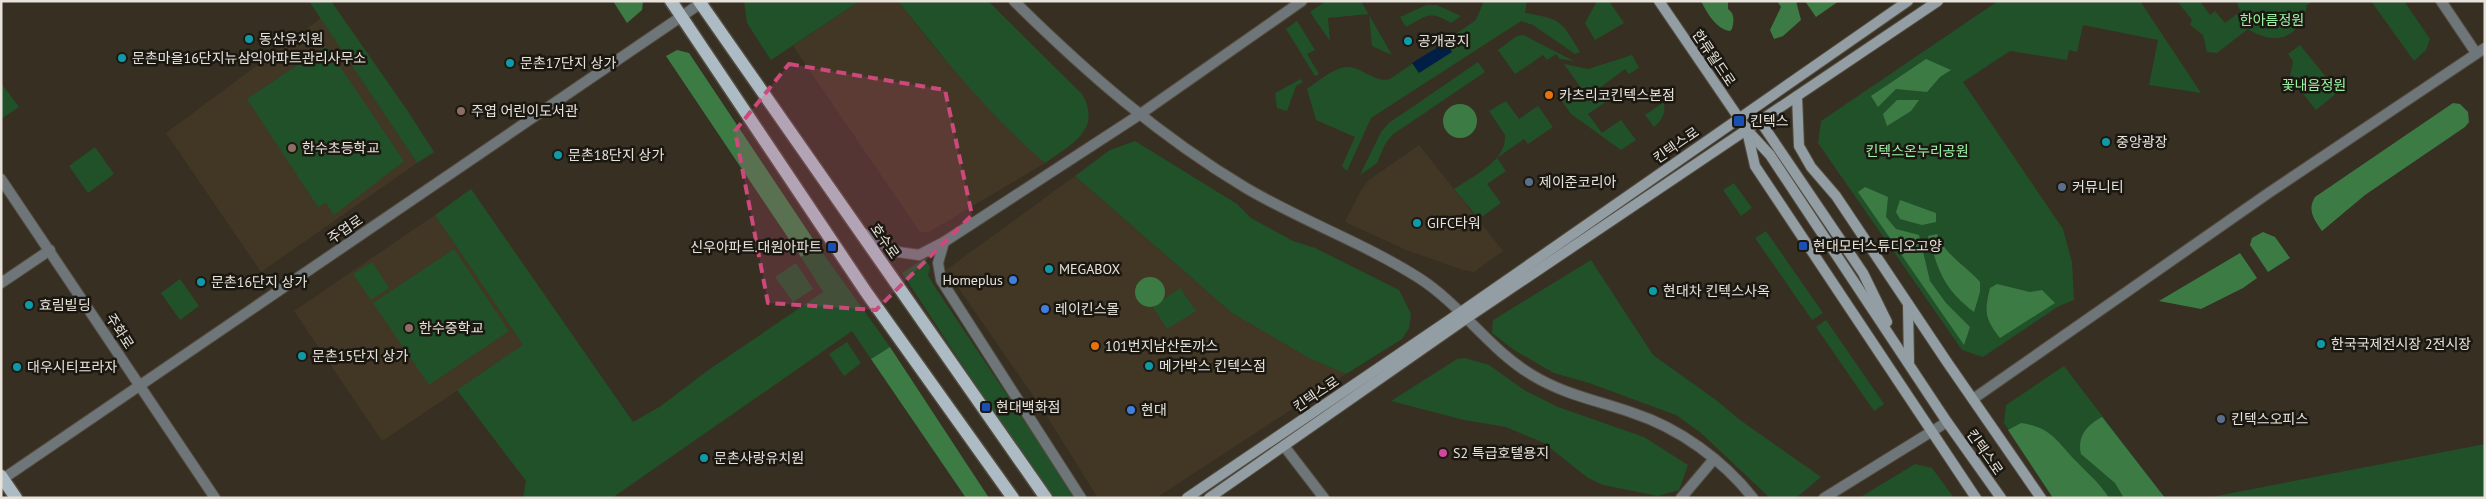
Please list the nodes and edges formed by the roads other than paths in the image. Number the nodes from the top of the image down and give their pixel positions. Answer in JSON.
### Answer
{"nodes":[{"id":1,"x":671,"y":1,"type":"edge"},
{"id":2,"x":1014,"y":1,"type":"edge"},
{"id":3,"x":1302,"y":1,"type":"edge"},
{"id":4,"x":1659,"y":1,"type":"edge"},
{"id":5,"x":1908,"y":1,"type":"edge"},
{"id":6,"x":1938,"y":1,"type":"edge"},
{"id":7,"x":2441,"y":1,"type":"edge"},
{"id":8,"x":701,"y":2,"type":"edge"},
{"id":9,"x":681,"y":16,"type":"junction"},
{"id":10,"x":2481,"y":50,"type":"edge"},
{"id":11,"x":1797,"y":96,"type":"junction"},
{"id":12,"x":1139,"y":115,"type":"junction"},
{"id":13,"x":1739,"y":118,"type":"junction"},
{"id":14,"x":1760,"y":121,"type":"junction"},
{"id":15,"x":1747,"y":130,"type":"junction"},
{"id":16,"x":1,"y":179,"type":"edge"},
{"id":17,"x":860,"y":232,"type":"junction"},
{"id":18,"x":944,"y":242,"type":"junction"},
{"id":19,"x":50,"y":250,"type":"junction"},
{"id":20,"x":1,"y":283,"type":"edge"},
{"id":21,"x":1908,"y":304,"type":"junction"},
{"id":22,"x":1464,"y":315,"type":"junction"},
{"id":23,"x":1909,"y":363,"type":"junction"},
{"id":24,"x":139,"y":387,"type":"junction"},
{"id":25,"x":1973,"y":399,"type":"junction"},
{"id":26,"x":1947,"y":422,"type":"junction"},
{"id":27,"x":1931,"y":432,"type":"junction"},
{"id":28,"x":1284,"y":446,"type":"junction"},
{"id":29,"x":1714,"y":459,"type":"junction"},
{"id":30,"x":2,"y":478,"type":"edge"},
{"id":31,"x":16,"y":498,"type":"edge"},
{"id":32,"x":215,"y":498,"type":"edge"},
{"id":33,"x":1013,"y":498,"type":"edge"},
{"id":34,"x":1046,"y":498,"type":"edge"},
{"id":35,"x":1081,"y":498,"type":"edge"},
{"id":36,"x":1187,"y":498,"type":"edge"},
{"id":37,"x":1210,"y":498,"type":"edge"},
{"id":38,"x":1324,"y":498,"type":"edge"},
{"id":39,"x":1681,"y":498,"type":"edge"},
{"id":40,"x":1753,"y":498,"type":"edge"},
{"id":41,"x":1824,"y":498,"type":"edge"},
{"id":42,"x":1976,"y":498,"type":"edge"},
{"id":43,"x":2001,"y":498,"type":"edge"},
{"id":44,"x":2041,"y":498,"type":"edge"}],
"edges":[{"from":1,"to":9,"type":"main road"},
{"from":2,"to":12,"type":"street"},
{"from":3,"to":12,"type":"street"},
{"from":4,"to":13,"type":"main road","name":"한류월드로"},
{"from":5,"to":13,"type":"main road","name":"킨텍스로"},
{"from":6,"to":11,"type":"main road","name":"킨텍스로"},
{"from":7,"to":10,"type":"street"},
{"from":8,"to":9,"type":"street","name":"주엽로"},
{"from":8,"to":17,"type":"main road","name":"호수로"},
{"from":9,"to":24,"type":"street","name":"주엽로"},
{"from":9,"to":33,"type":"main road"},
{"from":10,"to":25,"type":"street"},
{"from":11,"to":14,"type":"main road","name":"킨텍스로"},
{"from":11,"to":21,"type":"main road"},
{"from":12,"to":18,"type":"street"},
{"from":12,"to":22,"type":"street"},
{"from":13,"to":15,"type":"main road","name":"한류월드로"},
{"from":13,"to":22,"type":"main road","name":"킨텍스로"},
{"from":14,"to":15,"type":"main road","name":"킨텍스로"},
{"from":14,"to":23,"type":"main road"},
{"from":15,"to":22,"type":"main road","name":"킨텍스로"},
{"from":15,"to":23,"type":"main road","name":"킨텍스로"},
{"from":15,"to":27,"type":"main road"},
{"from":16,"to":19,"type":"street","name":"주화로"},
{"from":17,"to":18,"type":"street"},
{"from":17,"to":34,"type":"main road","name":"호수로"},
{"from":18,"to":35,"type":"street"},
{"from":19,"to":20,"type":"street"},
{"from":19,"to":24,"type":"street","name":"주화로"},
{"from":21,"to":23,"type":"main road"},
{"from":21,"to":25,"type":"main road"},
{"from":22,"to":28,"type":"main road","name":"킨텍스로"},
{"from":22,"to":29,"type":"street"},
{"from":22,"to":36,"type":"main road","name":"킨텍스로"},
{"from":23,"to":26,"type":"main road","name":"킨텍스로"},
{"from":24,"to":30,"type":"street","name":"주엽로"},
{"from":24,"to":32,"type":"street","name":"주화로"},
{"from":25,"to":44,"type":"main road"},
{"from":26,"to":27,"type":"street"},
{"from":26,"to":43,"type":"main road","name":"킨텍스로"},
{"from":27,"to":41,"type":"street"},
{"from":27,"to":42,"type":"main road"},
{"from":28,"to":37,"type":"main road","name":"킨텍스로"},
{"from":28,"to":38,"type":"street"},
{"from":29,"to":39,"type":"street"},
{"from":29,"to":40,"type":"street"},
{"from":30,"to":31,"type":"main road"}]}
